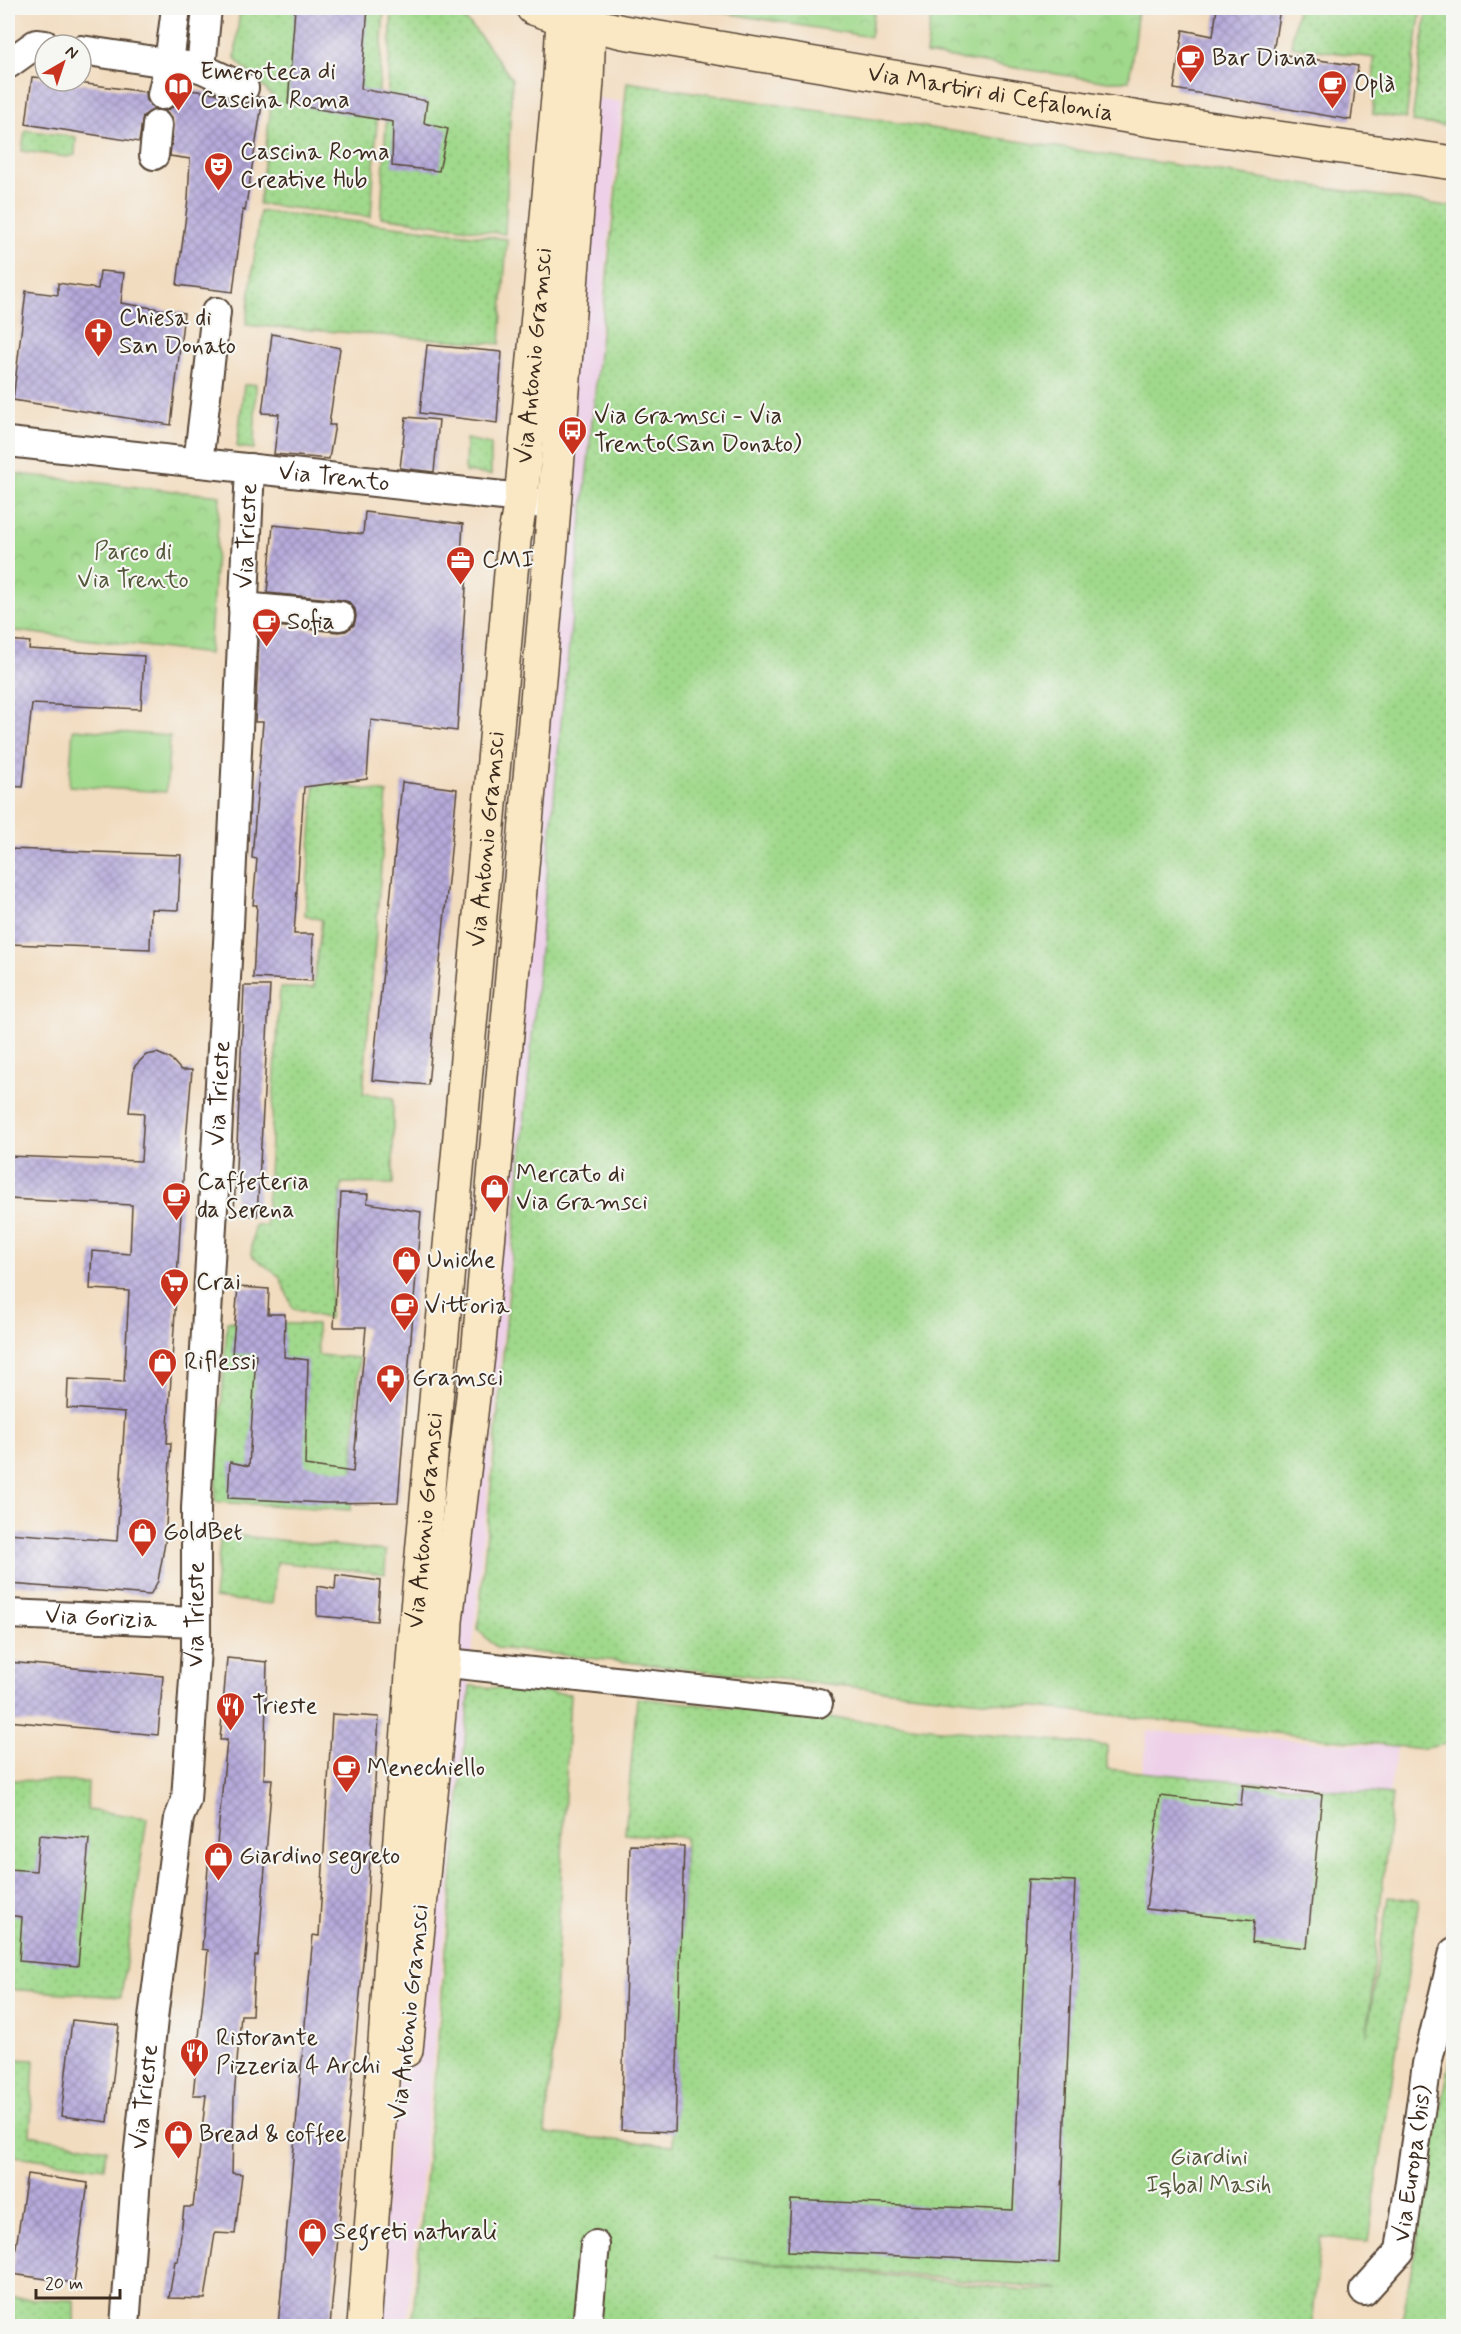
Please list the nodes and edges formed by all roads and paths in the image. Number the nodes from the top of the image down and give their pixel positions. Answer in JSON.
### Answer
{"nodes":[{"id":1,"x":176,"y":8,"type":"edge"},
{"id":2,"x":207,"y":8,"type":"edge"},
{"id":3,"x":567,"y":13,"type":"edge"},
{"id":4,"x":8,"y":44,"type":"edge"},
{"id":5,"x":33,"y":46,"type":"edge"},
{"id":6,"x":93,"y":52,"type":"edge"},
{"id":7,"x":8,"y":53,"type":"edge"},
{"id":8,"x":169,"y":63,"type":"junction"},
{"id":9,"x":8,"y":64,"type":"edge"},
{"id":10,"x":201,"y":68,"type":"junction"},
{"id":11,"x":244,"y":88,"type":"dead end"},
{"id":12,"x":162,"y":95,"type":"dead end"},
{"id":13,"x":158,"y":125,"type":"dead end"},
{"id":14,"x":154,"y":156,"type":"dead end"},
{"id":15,"x":1454,"y":163,"type":"edge"},
{"id":16,"x":216,"y":312,"type":"dead end"},
{"id":17,"x":8,"y":442,"type":"edge"},
{"id":18,"x":198,"y":463,"type":"junction"},
{"id":19,"x":250,"y":468,"type":"junction"},
{"id":20,"x":521,"y":500,"type":"junction"},
{"id":21,"x":553,"y":506,"type":"junction"},
{"id":22,"x":243,"y":607,"type":"junction"},
{"id":23,"x":340,"y":616,"type":"dead end"},
{"id":24,"x":459,"y":1148,"type":"junction"},
{"id":25,"x":496,"y":1153,"type":"junction"},
{"id":26,"x":8,"y":1614,"type":"edge"},
{"id":27,"x":195,"y":1622,"type":"junction"},
{"id":28,"x":429,"y":1660,"type":"junction"},
{"id":29,"x":818,"y":1703,"type":"dead end"},
{"id":30,"x":1454,"y":1952,"type":"edge"},
{"id":31,"x":595,"y":2245,"type":"dead end"},
{"id":32,"x":1364,"y":2291,"type":"dead end"},
{"id":33,"x":125,"y":2326,"type":"edge"},
{"id":34,"x":364,"y":2326,"type":"edge"},
{"id":35,"x":380,"y":2326,"type":"edge"},
{"id":36,"x":587,"y":2326,"type":"edge"}],
"edges":[{"from":1,"to":8,"type":"street"},
{"from":2,"to":10,"type":"street"},
{"from":3,"to":15,"type":"street","name":"Via Martiri di Cefalonia"},
{"from":3,"to":20,"type":"street","name":"Via Antonio Gramsci"},
{"from":3,"to":21,"type":"street","name":"Via Antonio Gramsci"},
{"from":4,"to":7,"type":"street"},
{"from":5,"to":9,"type":"street"},
{"from":6,"to":8,"type":"street"},
{"from":8,"to":10,"type":"street"},
{"from":8,"to":12,"type":"street"},
{"from":10,"to":11,"type":"street"},
{"from":13,"to":14,"type":"street"},
{"from":16,"to":18,"type":"street"},
{"from":17,"to":18,"type":"street","name":"Via Trento"},
{"from":18,"to":19,"type":"street","name":"Via Trento"},
{"from":19,"to":20,"type":"street","name":"Via Trento"},
{"from":19,"to":22,"type":"street","name":"Via Trieste"},
{"from":20,"to":21,"type":"street","name":"Via Trento"},
{"from":20,"to":24,"type":"street","name":"Via Antonio Gramsci"},
{"from":21,"to":25,"type":"street","name":"Via Antonio Gramsci"},
{"from":22,"to":23,"type":"street"},
{"from":22,"to":27,"type":"street","name":"Via Trieste"},
{"from":24,"to":25,"type":"street"},
{"from":24,"to":28,"type":"street","name":"Via Antonio Gramsci"},
{"from":25,"to":28,"type":"street","name":"Via Antonio Gramsci"},
{"from":26,"to":27,"type":"street","name":"Via Gorizia"},
{"from":27,"to":33,"type":"street","name":"Via Trieste"},
{"from":28,"to":29,"type":"street"},
{"from":28,"to":34,"type":"street","name":"Via Antonio Gramsci"},
{"from":28,"to":35,"type":"street","name":"Via Antonio Gramsci"},
{"from":30,"to":32,"type":"street","name":"Via Europa (bis)"},
{"from":31,"to":36,"type":"street"}]}
